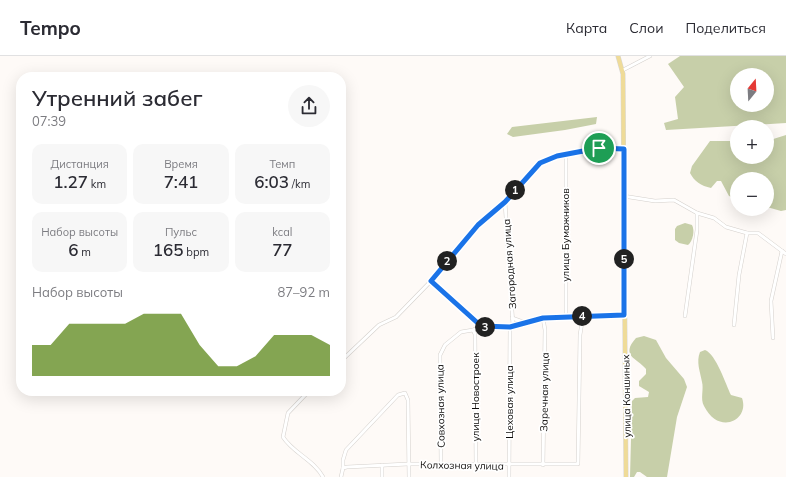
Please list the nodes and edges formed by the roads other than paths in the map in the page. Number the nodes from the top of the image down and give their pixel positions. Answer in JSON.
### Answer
{"nodes":[{"id":1,"x":618,"y":56,"type":"edge"},
{"id":2,"x":650,"y":56,"type":"edge"},
{"id":3,"x":623,"y":70,"type":"junction"},
{"id":4,"x":624,"y":149,"type":"junction"},
{"id":5,"x":566,"y":154,"type":"junction"},
{"id":6,"x":623,"y":196,"type":"junction"},
{"id":7,"x":505,"y":202,"type":"junction"},
{"id":8,"x":697,"y":213,"type":"junction"},
{"id":9,"x":747,"y":233,"type":"junction"},
{"id":10,"x":782,"y":251,"type":"junction"},
{"id":11,"x":786,"y":254,"type":"edge"},
{"id":12,"x":431,"y":281,"type":"junction"},
{"id":13,"x":624,"y":315,"type":"junction"},
{"id":14,"x":583,"y":316,"type":"junction"},
{"id":15,"x":686,"y":316,"type":"dead end"},
{"id":16,"x":566,"y":317,"type":"junction"},
{"id":17,"x":512,"y":318,"type":"junction"},
{"id":18,"x":543,"y":318,"type":"junction"},
{"id":19,"x":526,"y":323,"type":"junction"},
{"id":20,"x":734,"y":325,"type":"dead end"},
{"id":21,"x":481,"y":326,"type":"junction"},
{"id":22,"x":511,"y":327,"type":"junction"},
{"id":23,"x":473,"y":330,"type":"junction"},
{"id":24,"x":773,"y":338,"type":"dead end"},
{"id":25,"x":346,"y":356,"type":"edge"},
{"id":26,"x":304,"y":396,"type":"edge"},
{"id":27,"x":408,"y":464,"type":"junction"},
{"id":28,"x":441,"y":464,"type":"junction"},
{"id":29,"x":382,"y":465,"type":"junction"},
{"id":30,"x":476,"y":465,"type":"junction"},
{"id":31,"x":509,"y":465,"type":"junction"},
{"id":32,"x":543,"y":465,"type":"junction"},
{"id":33,"x":345,"y":467,"type":"junction"},
{"id":34,"x":323,"y":477,"type":"edge"},
{"id":35,"x":341,"y":477,"type":"edge"},
{"id":36,"x":382,"y":477,"type":"edge"},
{"id":37,"x":409,"y":477,"type":"edge"},
{"id":38,"x":509,"y":477,"type":"edge"},
{"id":39,"x":626,"y":477,"type":"edge"}],
"edges":[{"from":1,"to":3,"type":"main road","name":"улица Коншиных"},
{"from":2,"to":3,"type":"street"},
{"from":3,"to":4,"type":"main road","name":"улица Коншиных"},
{"from":4,"to":5,"type":"street"},
{"from":4,"to":6,"type":"main road","name":"улица Коншиных"},
{"from":5,"to":7,"type":"street"},
{"from":5,"to":16,"type":"street","name":"улица Бумажников"},
{"from":6,"to":8,"type":"street"},
{"from":6,"to":13,"type":"main road","name":"улица Коншиных"},
{"from":7,"to":12,"type":"street"},
{"from":7,"to":17,"type":"street","name":"Загородная улица"},
{"from":8,"to":9,"type":"street"},
{"from":8,"to":15,"type":"street"},
{"from":9,"to":10,"type":"street"},
{"from":9,"to":20,"type":"street"},
{"from":10,"to":11,"type":"street"},
{"from":10,"to":24,"type":"street"},
{"from":12,"to":21,"type":"street"},
{"from":12,"to":25,"type":"street"},
{"from":13,"to":14,"type":"street","name":"Совхозная улица"},
{"from":13,"to":39,"type":"main road","name":"улица Коншиных"},
{"from":14,"to":16,"type":"street","name":"Совхозная улица"},
{"from":14,"to":32,"type":"street","name":"Колхозная улица"},
{"from":16,"to":18,"type":"street","name":"Совхозная улица"},
{"from":17,"to":19,"type":"street"},
{"from":17,"to":22,"type":"street","name":"Загородная улица"},
{"from":18,"to":19,"type":"street","name":"Совхозная улица"},
{"from":18,"to":32,"type":"street","name":"Заречная улица"},
{"from":19,"to":22,"type":"street","name":"Совхозная улица"},
{"from":21,"to":22,"type":"street","name":"Совхозная улица"},
{"from":21,"to":23,"type":"street","name":"Совхозная улица"},
{"from":22,"to":31,"type":"street","name":"Цеховая улица"},
{"from":23,"to":28,"type":"street","name":"Совхозная улица"},
{"from":23,"to":30,"type":"street","name":"улица Новостроек"},
{"from":26,"to":34,"type":"street"},
{"from":27,"to":28,"type":"street","name":"Колхозная улица"},
{"from":27,"to":29,"type":"street","name":"Колхозная улица"},
{"from":27,"to":33,"type":"street"},
{"from":27,"to":37,"type":"street"},
{"from":28,"to":30,"type":"street","name":"Колхозная улица"},
{"from":29,"to":33,"type":"street","name":"Колхозная улица"},
{"from":29,"to":36,"type":"street"},
{"from":30,"to":31,"type":"street","name":"Колхозная улица"},
{"from":31,"to":32,"type":"street","name":"Колхозная улица"},
{"from":31,"to":38,"type":"street","name":"Цеховая улица"},
{"from":33,"to":35,"type":"street"}]}
